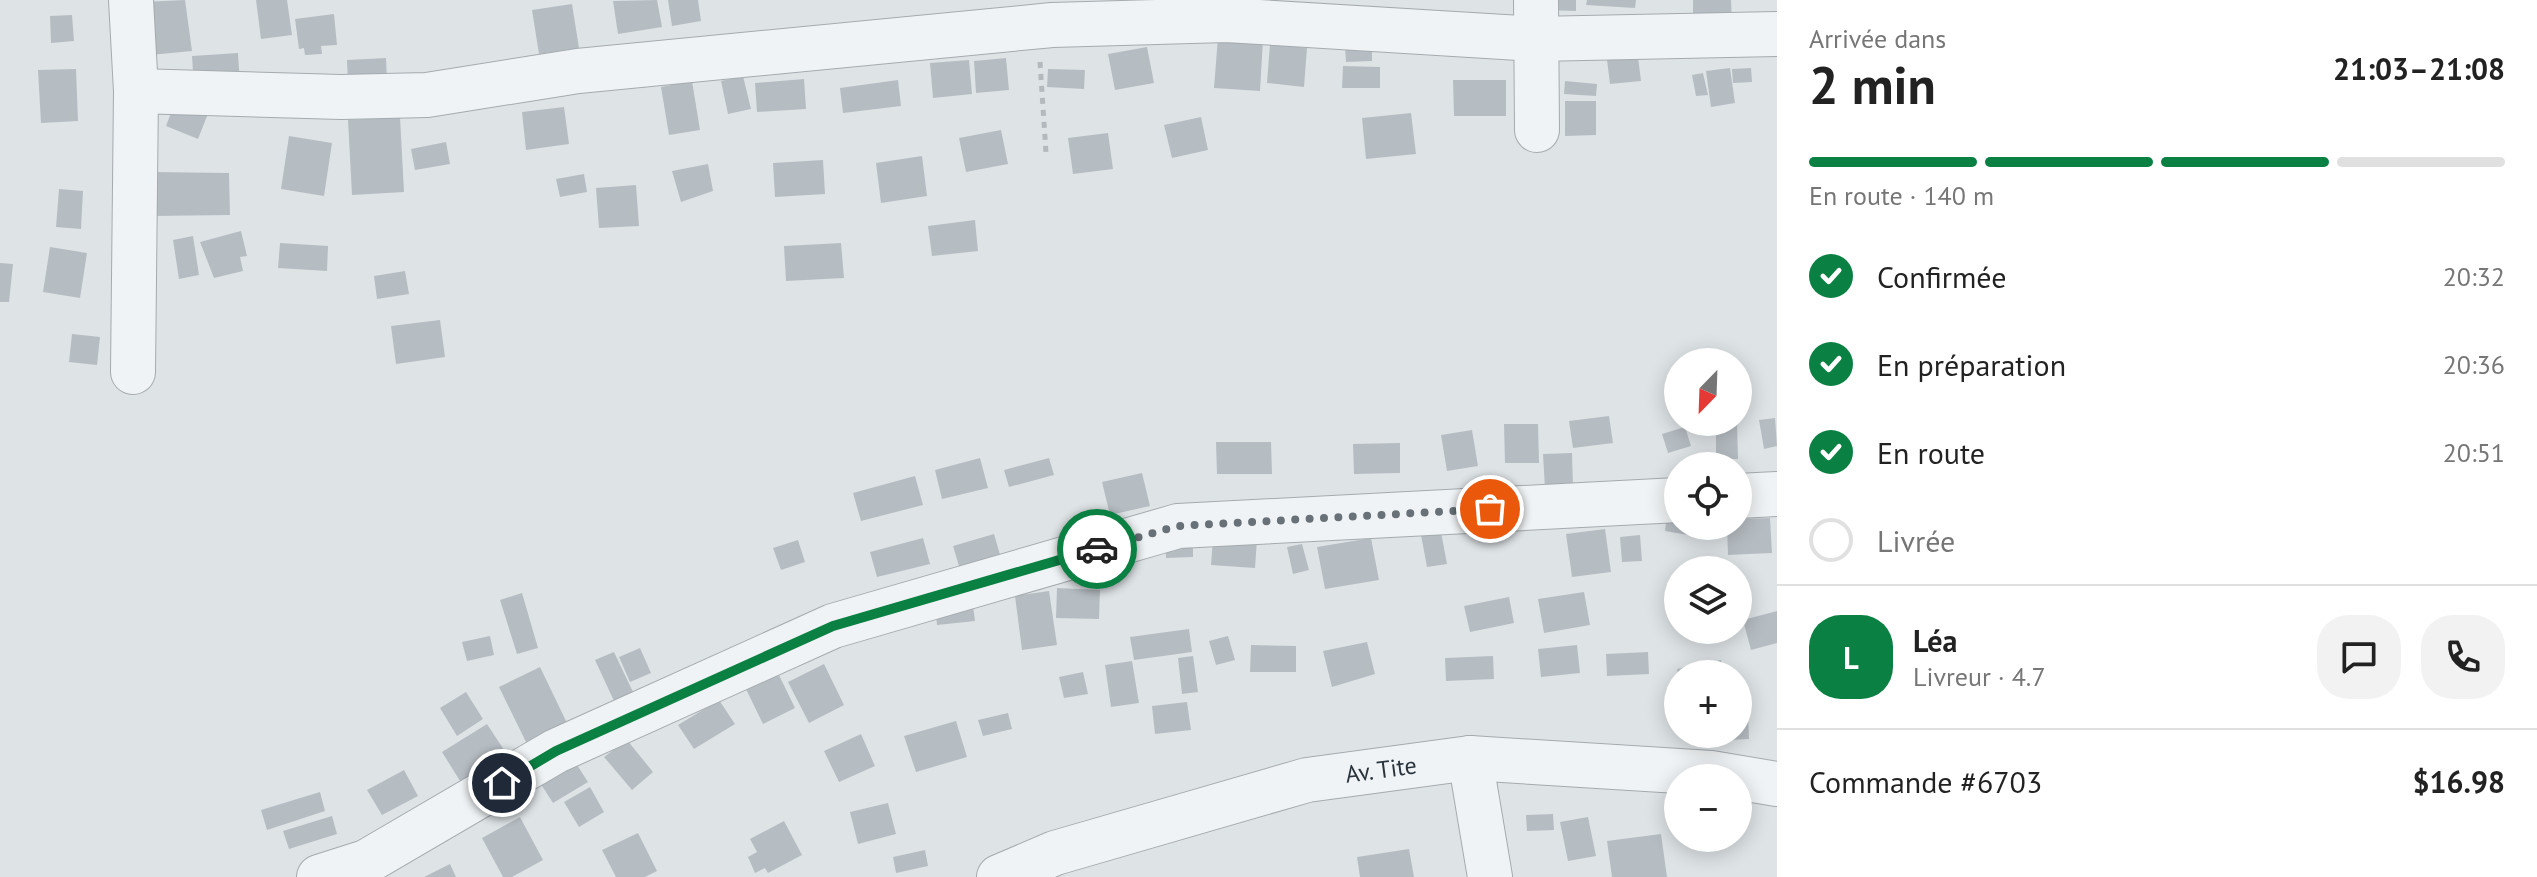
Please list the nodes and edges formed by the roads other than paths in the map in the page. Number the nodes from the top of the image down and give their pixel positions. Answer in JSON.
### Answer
{"nodes":[{"id":1,"x":131,"y":0,"type":"edge"},
{"id":2,"x":1536,"y":19,"type":"edge"},
{"id":3,"x":1777,"y":34,"type":"edge"},
{"id":4,"x":136,"y":91,"type":"junction"},
{"id":5,"x":1537,"y":130,"type":"dead end"},
{"id":6,"x":133,"y":372,"type":"dead end"},
{"id":7,"x":1777,"y":494,"type":"edge"},
{"id":8,"x":1752,"y":495,"type":"edge"},
{"id":9,"x":1664,"y":501,"type":"edge"},
{"id":10,"x":1470,"y":758,"type":"junction"},
{"id":11,"x":1777,"y":784,"type":"edge"},
{"id":12,"x":319,"y":877,"type":"edge"},
{"id":13,"x":999,"y":877,"type":"edge"},
{"id":14,"x":1490,"y":877,"type":"edge"}],
"edges":[{"from":1,"to":4,"type":"street"},
{"from":2,"to":3,"type":"street"},
{"from":2,"to":4,"type":"street"},
{"from":2,"to":5,"type":"street"},
{"from":4,"to":6,"type":"street"},
{"from":7,"to":8,"type":"street"},
{"from":9,"to":12,"type":"street"},
{"from":10,"to":11,"type":"street","name":"Av. Tite"},
{"from":10,"to":13,"type":"street","name":"Av. Tite"},
{"from":10,"to":14,"type":"street"}]}
